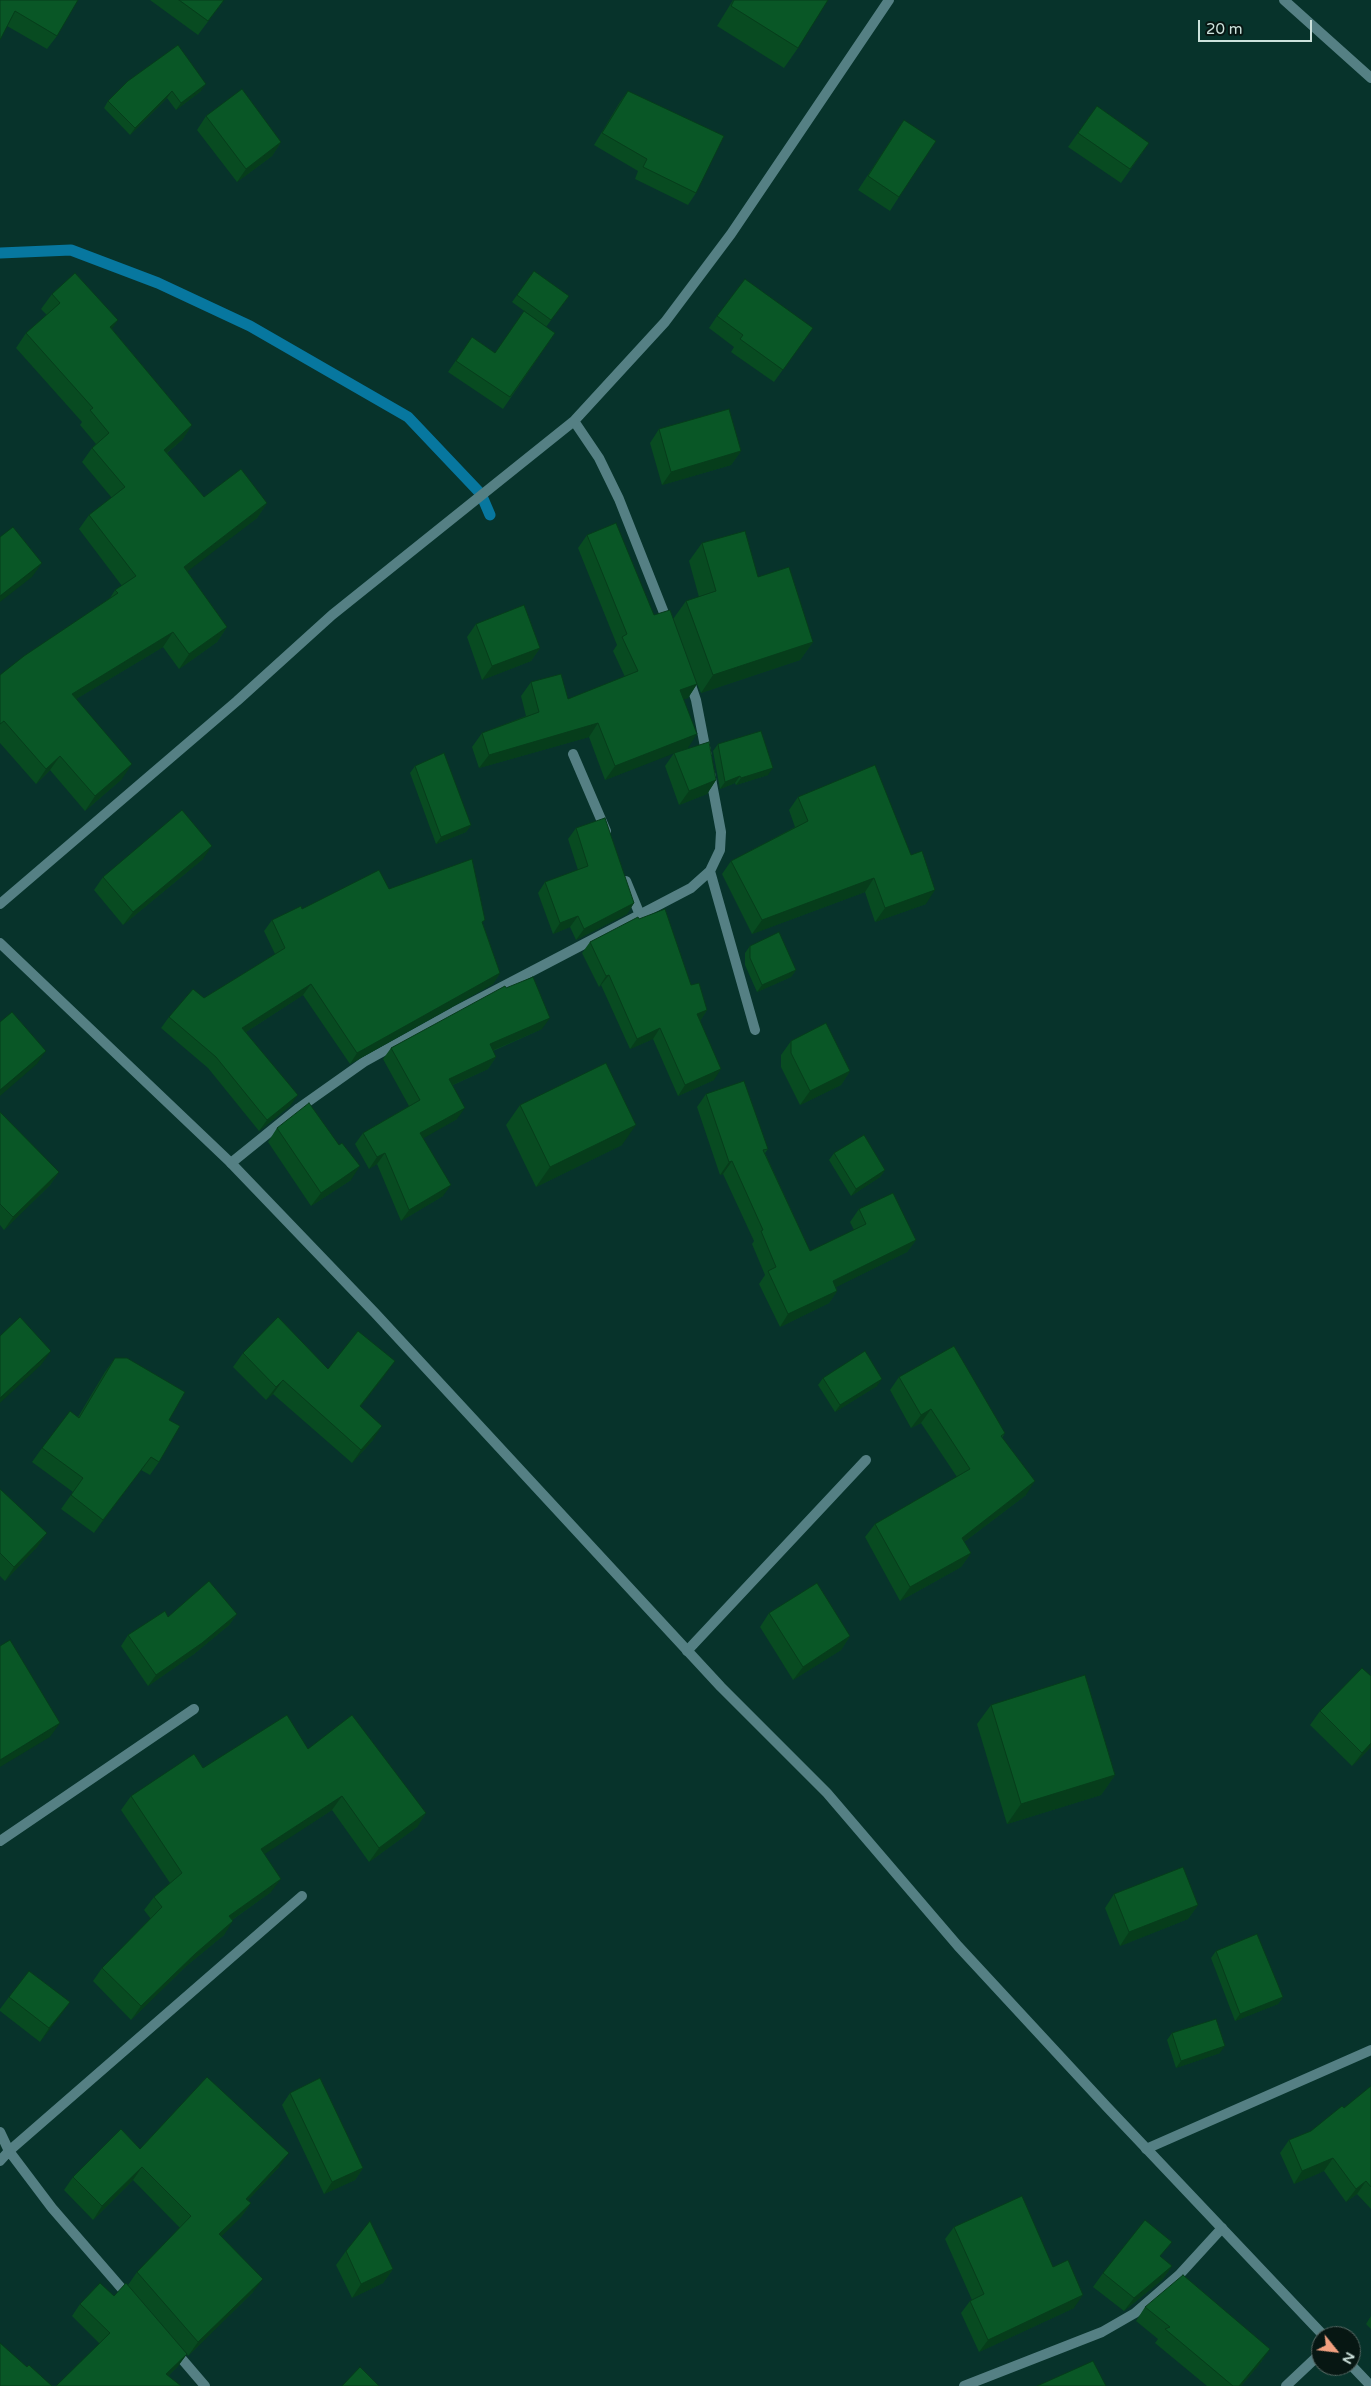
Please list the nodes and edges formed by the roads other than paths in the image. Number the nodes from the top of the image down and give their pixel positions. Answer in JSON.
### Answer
{"nodes":[{"id":1,"x":888,"y":0,"type":"edge"},
{"id":2,"x":1284,"y":0,"type":"edge"},
{"id":3,"x":1371,"y":78,"type":"edge"},
{"id":4,"x":574,"y":421,"type":"junction"},
{"id":5,"x":673,"y":636,"type":"edge"},
{"id":6,"x":686,"y":672,"type":"edge"},
{"id":7,"x":574,"y":754,"type":"dead end"},
{"id":8,"x":610,"y":840,"type":"edge"},
{"id":9,"x":710,"y":871,"type":"junction"},
{"id":10,"x":623,"y":874,"type":"edge"},
{"id":11,"x":0,"y":904,"type":"edge"},
{"id":12,"x":640,"y":915,"type":"junction"},
{"id":13,"x":0,"y":943,"type":"edge"},
{"id":14,"x":756,"y":1030,"type":"dead end"},
{"id":15,"x":231,"y":1162,"type":"junction"},
{"id":16,"x":866,"y":1460,"type":"dead end"},
{"id":17,"x":687,"y":1651,"type":"junction"},
{"id":18,"x":194,"y":1708,"type":"dead end"},
{"id":19,"x":0,"y":1840,"type":"edge"},
{"id":20,"x":302,"y":1896,"type":"dead end"},
{"id":21,"x":1371,"y":2050,"type":"edge"},
{"id":22,"x":0,"y":2132,"type":"edge"},
{"id":23,"x":1146,"y":2149,"type":"junction"},
{"id":24,"x":9,"y":2152,"type":"junction"},
{"id":25,"x":0,"y":2161,"type":"edge"},
{"id":26,"x":1222,"y":2228,"type":"junction"},
{"id":27,"x":136,"y":2305,"type":"edge"},
{"id":28,"x":1315,"y":2326,"type":"edge"},
{"id":29,"x":168,"y":2342,"type":"edge"},
{"id":30,"x":1311,"y":2363,"type":"edge"},
{"id":31,"x":1361,"y":2376,"type":"edge"},
{"id":32,"x":205,"y":2386,"type":"edge"},
{"id":33,"x":964,"y":2386,"type":"edge"},
{"id":34,"x":1286,"y":2386,"type":"edge"},
{"id":35,"x":1371,"y":2386,"type":"edge"}],
"edges":[{"from":1,"to":4,"type":"street"},
{"from":2,"to":3,"type":"street"},
{"from":4,"to":5,"type":"street"},
{"from":4,"to":11,"type":"street"},
{"from":6,"to":9,"type":"street"},
{"from":7,"to":8,"type":"street"},
{"from":9,"to":12,"type":"street"},
{"from":9,"to":14,"type":"street"},
{"from":10,"to":12,"type":"street"},
{"from":12,"to":15,"type":"street"},
{"from":13,"to":15,"type":"street"},
{"from":15,"to":17,"type":"street"},
{"from":16,"to":17,"type":"street"},
{"from":17,"to":23,"type":"street"},
{"from":18,"to":19,"type":"street"},
{"from":20,"to":24,"type":"street"},
{"from":21,"to":23,"type":"street"},
{"from":22,"to":24,"type":"street"},
{"from":23,"to":26,"type":"street"},
{"from":24,"to":25,"type":"street"},
{"from":24,"to":27,"type":"street"},
{"from":26,"to":28,"type":"street"},
{"from":26,"to":33,"type":"street"},
{"from":29,"to":32,"type":"street"},
{"from":30,"to":34,"type":"street"},
{"from":31,"to":35,"type":"street"}]}
